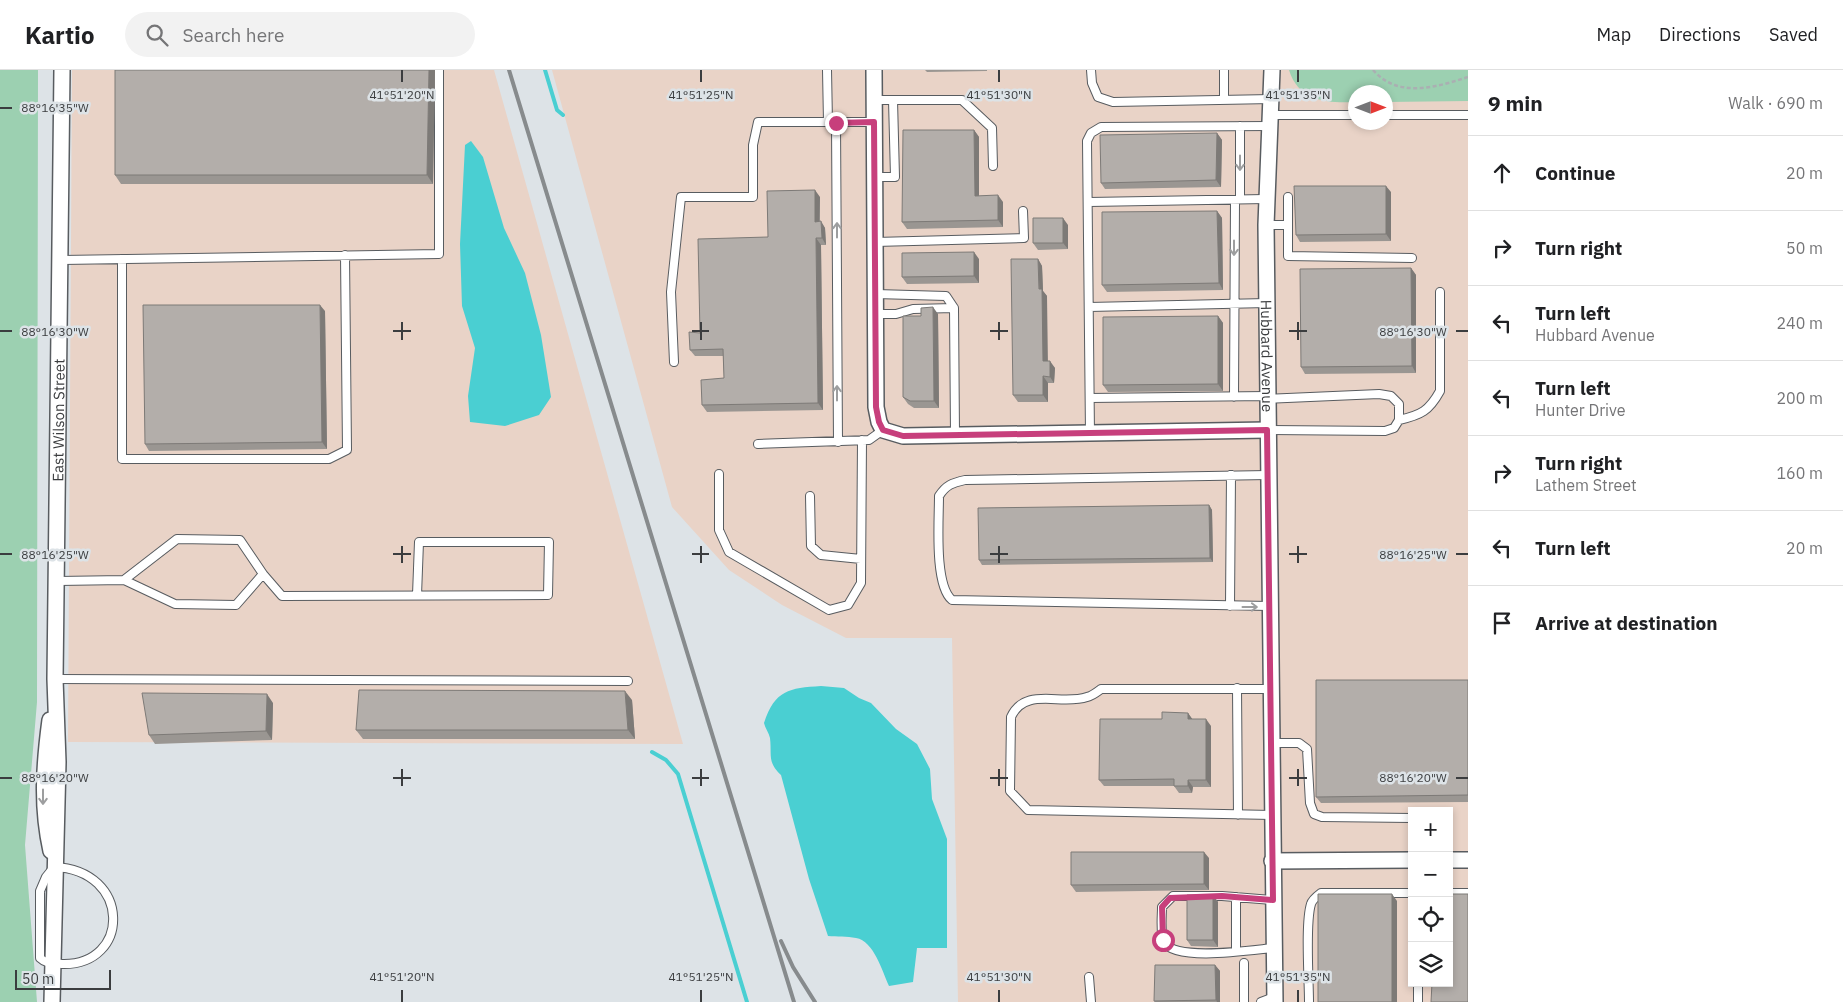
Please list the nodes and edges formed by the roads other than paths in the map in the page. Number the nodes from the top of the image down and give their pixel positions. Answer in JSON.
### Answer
{"nodes":[{"id":1,"x":62,"y":70,"type":"edge"},
{"id":2,"x":439,"y":70,"type":"edge"},
{"id":3,"x":827,"y":70,"type":"edge"},
{"id":4,"x":874,"y":70,"type":"edge"},
{"id":5,"x":1091,"y":70,"type":"edge"},
{"id":6,"x":1224,"y":70,"type":"edge"},
{"id":7,"x":1272,"y":70,"type":"edge"},
{"id":8,"x":874,"y":100,"type":"junction"},
{"id":9,"x":893,"y":100,"type":"junction"},
{"id":10,"x":1224,"y":100,"type":"junction"},
{"id":11,"x":1272,"y":100,"type":"junction"},
{"id":12,"x":1393,"y":115,"type":"edge"},
{"id":13,"x":1468,"y":115,"type":"edge"},
{"id":14,"x":1348,"y":116,"type":"edge"},
{"id":15,"x":1270,"y":121,"type":"junction"},
{"id":16,"x":874,"y":122,"type":"junction"},
{"id":17,"x":832,"y":123,"type":"junction"},
{"id":18,"x":1240,"y":126,"type":"junction"},
{"id":19,"x":993,"y":166,"type":"dead end"},
{"id":20,"x":875,"y":177,"type":"junction"},
{"id":21,"x":1288,"y":198,"type":"dead end"},
{"id":22,"x":1266,"y":199,"type":"junction"},
{"id":23,"x":1237,"y":200,"type":"junction"},
{"id":24,"x":1089,"y":202,"type":"junction"},
{"id":25,"x":1023,"y":211,"type":"dead end"},
{"id":26,"x":1266,"y":225,"type":"junction"},
{"id":27,"x":1288,"y":225,"type":"junction"},
{"id":28,"x":875,"y":242,"type":"junction"},
{"id":29,"x":345,"y":255,"type":"junction"},
{"id":30,"x":122,"y":258,"type":"junction"},
{"id":31,"x":1412,"y":258,"type":"dead end"},
{"id":32,"x":62,"y":260,"type":"junction"},
{"id":33,"x":1440,"y":292,"type":"dead end"},
{"id":34,"x":876,"y":294,"type":"junction"},
{"id":35,"x":1266,"y":303,"type":"junction"},
{"id":36,"x":1234,"y":304,"type":"junction"},
{"id":37,"x":1089,"y":307,"type":"junction"},
{"id":38,"x":954,"y":308,"type":"junction"},
{"id":39,"x":876,"y":314,"type":"junction"},
{"id":40,"x":674,"y":362,"type":"dead end"},
{"id":41,"x":1234,"y":397,"type":"junction"},
{"id":42,"x":1090,"y":398,"type":"junction"},
{"id":43,"x":1267,"y":398,"type":"junction"},
{"id":44,"x":1399,"y":420,"type":"junction"},
{"id":45,"x":883,"y":430,"type":"junction"},
{"id":46,"x":1267,"y":430,"type":"junction"},
{"id":47,"x":1090,"y":434,"type":"junction"},
{"id":48,"x":955,"y":435,"type":"junction"},
{"id":49,"x":862,"y":440,"type":"junction"},
{"id":50,"x":838,"y":442,"type":"junction"},
{"id":51,"x":758,"y":444,"type":"dead end"},
{"id":52,"x":719,"y":474,"type":"dead end"},
{"id":53,"x":1268,"y":474,"type":"junction"},
{"id":54,"x":1231,"y":475,"type":"junction"},
{"id":55,"x":810,"y":496,"type":"dead end"},
{"id":56,"x":861,"y":559,"type":"junction"},
{"id":57,"x":263,"y":574,"type":"junction"},
{"id":58,"x":124,"y":580,"type":"junction"},
{"id":59,"x":58,"y":581,"type":"junction"},
{"id":60,"x":418,"y":595,"type":"junction"},
{"id":61,"x":1230,"y":606,"type":"junction"},
{"id":62,"x":1269,"y":606,"type":"junction"},
{"id":63,"x":55,"y":679,"type":"junction"},
{"id":64,"x":628,"y":681,"type":"dead end"},
{"id":65,"x":1237,"y":688,"type":"junction"},
{"id":66,"x":1270,"y":689,"type":"junction"},
{"id":67,"x":1271,"y":743,"type":"junction"},
{"id":68,"x":1238,"y":815,"type":"junction"},
{"id":69,"x":1272,"y":815,"type":"junction"},
{"id":70,"x":1408,"y":818,"type":"edge"},
{"id":71,"x":1408,"y":860,"type":"edge"},
{"id":72,"x":1453,"y":860,"type":"edge"},
{"id":73,"x":1468,"y":860,"type":"edge"},
{"id":74,"x":1272,"y":861,"type":"junction"},
{"id":75,"x":54,"y":867,"type":"junction"},
{"id":76,"x":1408,"y":893,"type":"edge"},
{"id":77,"x":1453,"y":893,"type":"edge"},
{"id":78,"x":1468,"y":893,"type":"edge"},
{"id":79,"x":1236,"y":897,"type":"junction"},
{"id":80,"x":1273,"y":900,"type":"junction"},
{"id":81,"x":1273,"y":948,"type":"junction"},
{"id":82,"x":1236,"y":950,"type":"junction"},
{"id":83,"x":53,"y":963,"type":"junction"},
{"id":84,"x":1244,"y":963,"type":"dead end"},
{"id":85,"x":1089,"y":977,"type":"dead end"},
{"id":86,"x":1418,"y":987,"type":"edge"},
{"id":87,"x":1270,"y":1000,"type":"edge"},
{"id":88,"x":52,"y":1002,"type":"edge"},
{"id":89,"x":1091,"y":1002,"type":"edge"},
{"id":90,"x":1244,"y":1002,"type":"edge"},
{"id":91,"x":1309,"y":1002,"type":"edge"},
{"id":92,"x":1418,"y":1002,"type":"edge"}],
"edges":[{"from":1,"to":32,"type":"street","name":"East Wilson Street"},
{"from":2,"to":29,"type":"lane"},
{"from":3,"to":17,"type":"lane"},
{"from":4,"to":8,"type":"street"},
{"from":5,"to":10,"type":"lane"},
{"from":6,"to":10,"type":"lane"},
{"from":7,"to":11,"type":"street","name":"Hubbard Avenue"},
{"from":8,"to":9,"type":"lane"},
{"from":8,"to":16,"type":"street"},
{"from":9,"to":19,"type":"lane"},
{"from":9,"to":20,"type":"lane"},
{"from":10,"to":11,"type":"lane"},
{"from":11,"to":15,"type":"street","name":"Hubbard Avenue"},
{"from":12,"to":13,"type":"lane"},
{"from":14,"to":15,"type":"lane"},
{"from":15,"to":18,"type":"lane"},
{"from":15,"to":22,"type":"street","name":"Hubbard Avenue"},
{"from":16,"to":17,"type":"lane"},
{"from":16,"to":20,"type":"street"},
{"from":17,"to":40,"type":"lane"},
{"from":50,"to":17,"type":"lane","one_way":true},
{"from":18,"to":23,"type":"lane","one_way":true},
{"from":18,"to":24,"type":"lane"},
{"from":20,"to":28,"type":"street"},
{"from":21,"to":27,"type":"lane"},
{"from":22,"to":23,"type":"lane"},
{"from":22,"to":26,"type":"street","name":"Hubbard Avenue"},
{"from":23,"to":24,"type":"lane"},
{"from":23,"to":36,"type":"lane","one_way":true},
{"from":24,"to":37,"type":"lane"},
{"from":25,"to":28,"type":"lane"},
{"from":26,"to":27,"type":"lane"},
{"from":26,"to":35,"type":"street","name":"Hubbard Avenue"},
{"from":27,"to":31,"type":"lane"},
{"from":28,"to":34,"type":"street"},
{"from":29,"to":30,"type":"lane"},
{"from":29,"to":30,"type":"lane"},
{"from":30,"to":32,"type":"lane"},
{"from":32,"to":59,"type":"street","name":"East Wilson Street"},
{"from":33,"to":44,"type":"lane"},
{"from":34,"to":38,"type":"lane"},
{"from":34,"to":39,"type":"street"},
{"from":35,"to":36,"type":"lane"},
{"from":35,"to":43,"type":"street","name":"Hubbard Avenue"},
{"from":36,"to":37,"type":"lane"},
{"from":36,"to":41,"type":"lane"},
{"from":37,"to":42,"type":"lane"},
{"from":38,"to":39,"type":"lane"},
{"from":38,"to":48,"type":"lane"},
{"from":39,"to":45,"type":"street"},
{"from":41,"to":42,"type":"lane"},
{"from":41,"to":43,"type":"lane"},
{"from":42,"to":47,"type":"lane"},
{"from":43,"to":44,"type":"lane"},
{"from":43,"to":46,"type":"street","name":"Hubbard Avenue"},
{"from":44,"to":46,"type":"lane"},
{"from":45,"to":48,"type":"street"},
{"from":45,"to":49,"type":"lane"},
{"from":46,"to":47,"type":"street"},
{"from":46,"to":53,"type":"street","name":"Hubbard Avenue"},
{"from":47,"to":48,"type":"street"},
{"from":49,"to":50,"type":"lane"},
{"from":49,"to":56,"type":"lane"},
{"from":50,"to":51,"type":"lane"},
{"from":52,"to":56,"type":"lane"},
{"from":53,"to":54,"type":"lane"},
{"from":53,"to":62,"type":"street","name":"Hubbard Avenue"},
{"from":54,"to":61,"type":"lane"},
{"from":54,"to":61,"type":"lane"},
{"from":55,"to":56,"type":"lane"},
{"from":57,"to":58,"type":"lane"},
{"from":57,"to":58,"type":"lane"},
{"from":57,"to":60,"type":"lane"},
{"from":58,"to":59,"type":"lane"},
{"from":59,"to":63,"type":"street","name":"East Wilson Street"},
{"from":60,"to":60,"type":"lane"},
{"from":61,"to":62,"type":"lane","one_way":true},
{"from":62,"to":66,"type":"street","name":"Hubbard Avenue"},
{"from":63,"to":64,"type":"lane"},
{"from":63,"to":75,"type":"street","name":"East Wilson Street"},
{"from":65,"to":66,"type":"lane"},
{"from":65,"to":68,"type":"lane"},
{"from":65,"to":68,"type":"lane"},
{"from":66,"to":67,"type":"street","name":"Hubbard Avenue"},
{"from":67,"to":69,"type":"street","name":"Hubbard Avenue"},
{"from":67,"to":70,"type":"lane"},
{"from":68,"to":69,"type":"lane"},
{"from":69,"to":74,"type":"street","name":"Hubbard Avenue"},
{"from":71,"to":74,"type":"street"},
{"from":72,"to":73,"type":"street"},
{"from":74,"to":80,"type":"street","name":"Hubbard Avenue"},
{"from":75,"to":83,"type":"street","name":"East Wilson Street"},
{"from":75,"to":83,"type":"lane"},
{"from":76,"to":91,"type":"lane"},
{"from":77,"to":78,"type":"lane"},
{"from":79,"to":80,"type":"lane"},
{"from":79,"to":82,"type":"lane"},
{"from":79,"to":82,"type":"lane"},
{"from":80,"to":81,"type":"street","name":"Hubbard Avenue"},
{"from":81,"to":82,"type":"lane"},
{"from":81,"to":87,"type":"street","name":"Hubbard Avenue"},
{"from":83,"to":88,"type":"street","name":"East Wilson Street"},
{"from":84,"to":90,"type":"lane"},
{"from":85,"to":89,"type":"lane"},
{"from":86,"to":92,"type":"lane"}]}
